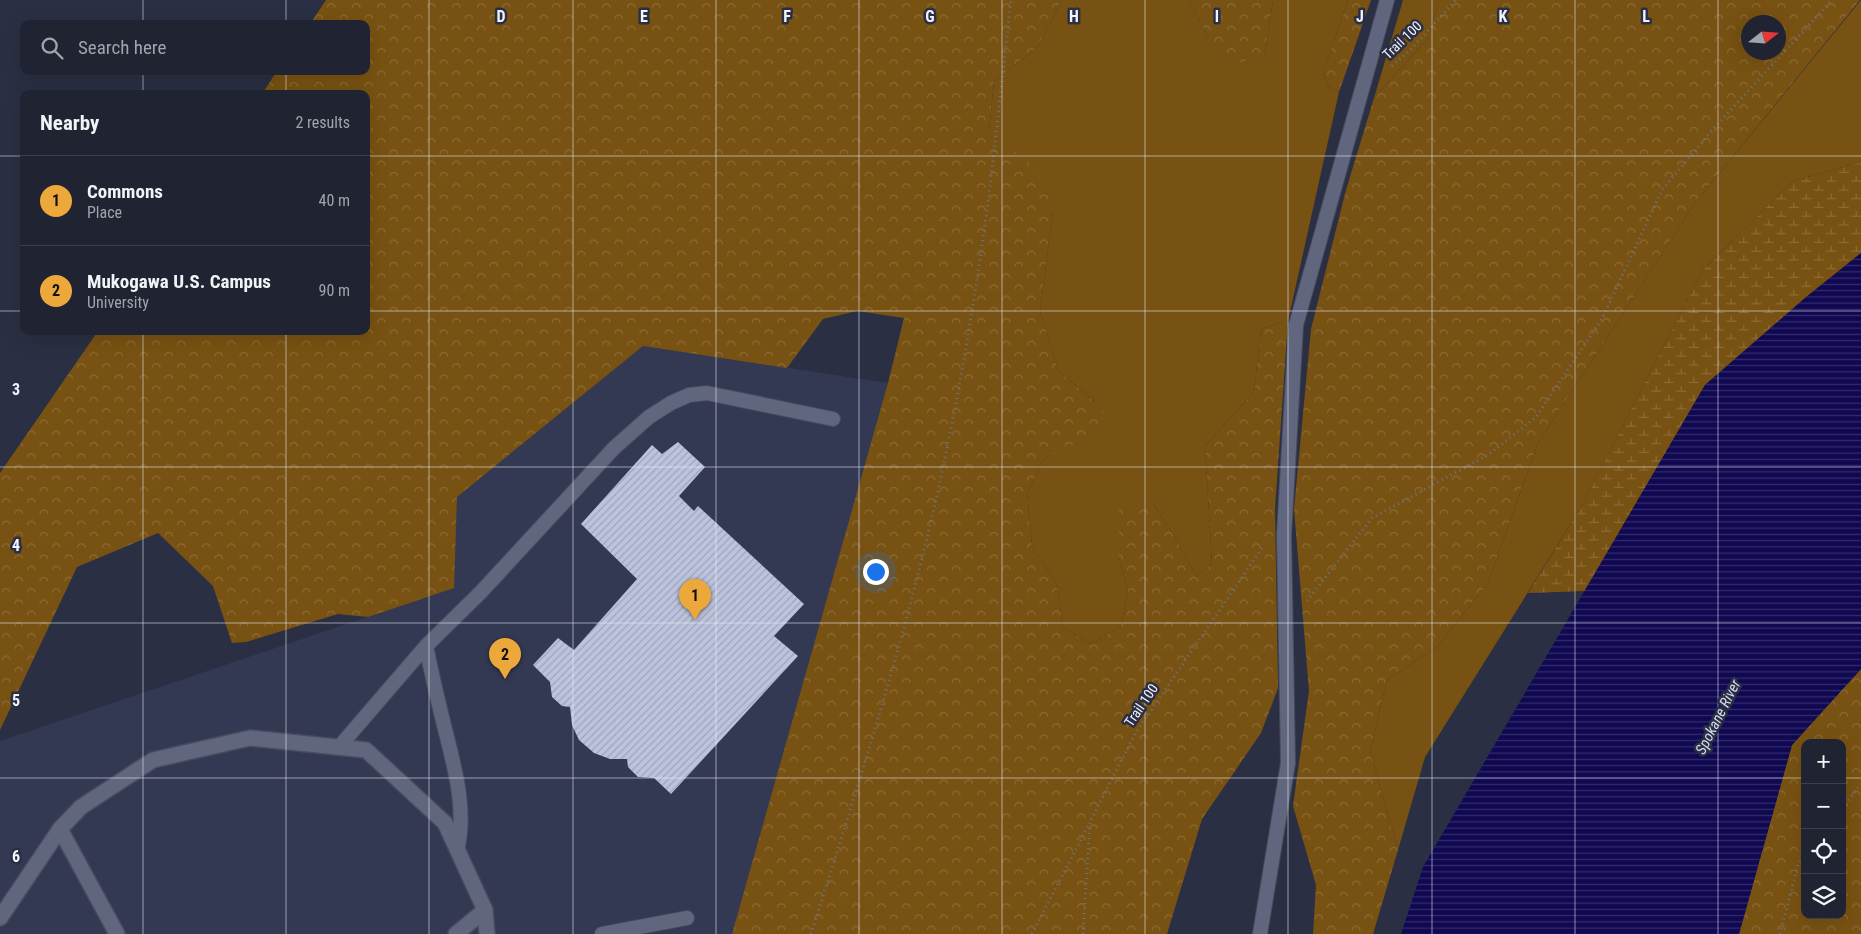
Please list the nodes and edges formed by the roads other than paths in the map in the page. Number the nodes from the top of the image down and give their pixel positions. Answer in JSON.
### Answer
{"nodes":[{"id":1,"x":1387,"y":0,"type":"edge"},
{"id":2,"x":833,"y":419,"type":"dead end"},
{"id":3,"x":426,"y":646,"type":"junction"},
{"id":4,"x":339,"y":747,"type":"junction"},
{"id":5,"x":60,"y":829,"type":"junction"},
{"id":6,"x":457,"y":850,"type":"junction"},
{"id":7,"x":485,"y":910,"type":"junction"},
{"id":8,"x":0,"y":918,"type":"edge"},
{"id":9,"x":687,"y":918,"type":"dead end"},
{"id":10,"x":117,"y":934,"type":"edge"},
{"id":11,"x":456,"y":934,"type":"edge"},
{"id":12,"x":487,"y":934,"type":"edge"},
{"id":13,"x":602,"y":934,"type":"edge"},
{"id":14,"x":1260,"y":934,"type":"edge"}],
"edges":[{"from":1,"to":14,"type":"lane"},
{"from":2,"to":3,"type":"lane"},
{"from":3,"to":4,"type":"lane"},
{"from":3,"to":6,"type":"lane"},
{"from":4,"to":5,"type":"street"},
{"from":4,"to":6,"type":"street"},
{"from":5,"to":8,"type":"street"},
{"from":5,"to":10,"type":"street"},
{"from":6,"to":7,"type":"street"},
{"from":7,"to":11,"type":"street"},
{"from":7,"to":12,"type":"street"},
{"from":9,"to":13,"type":"lane"}]}
